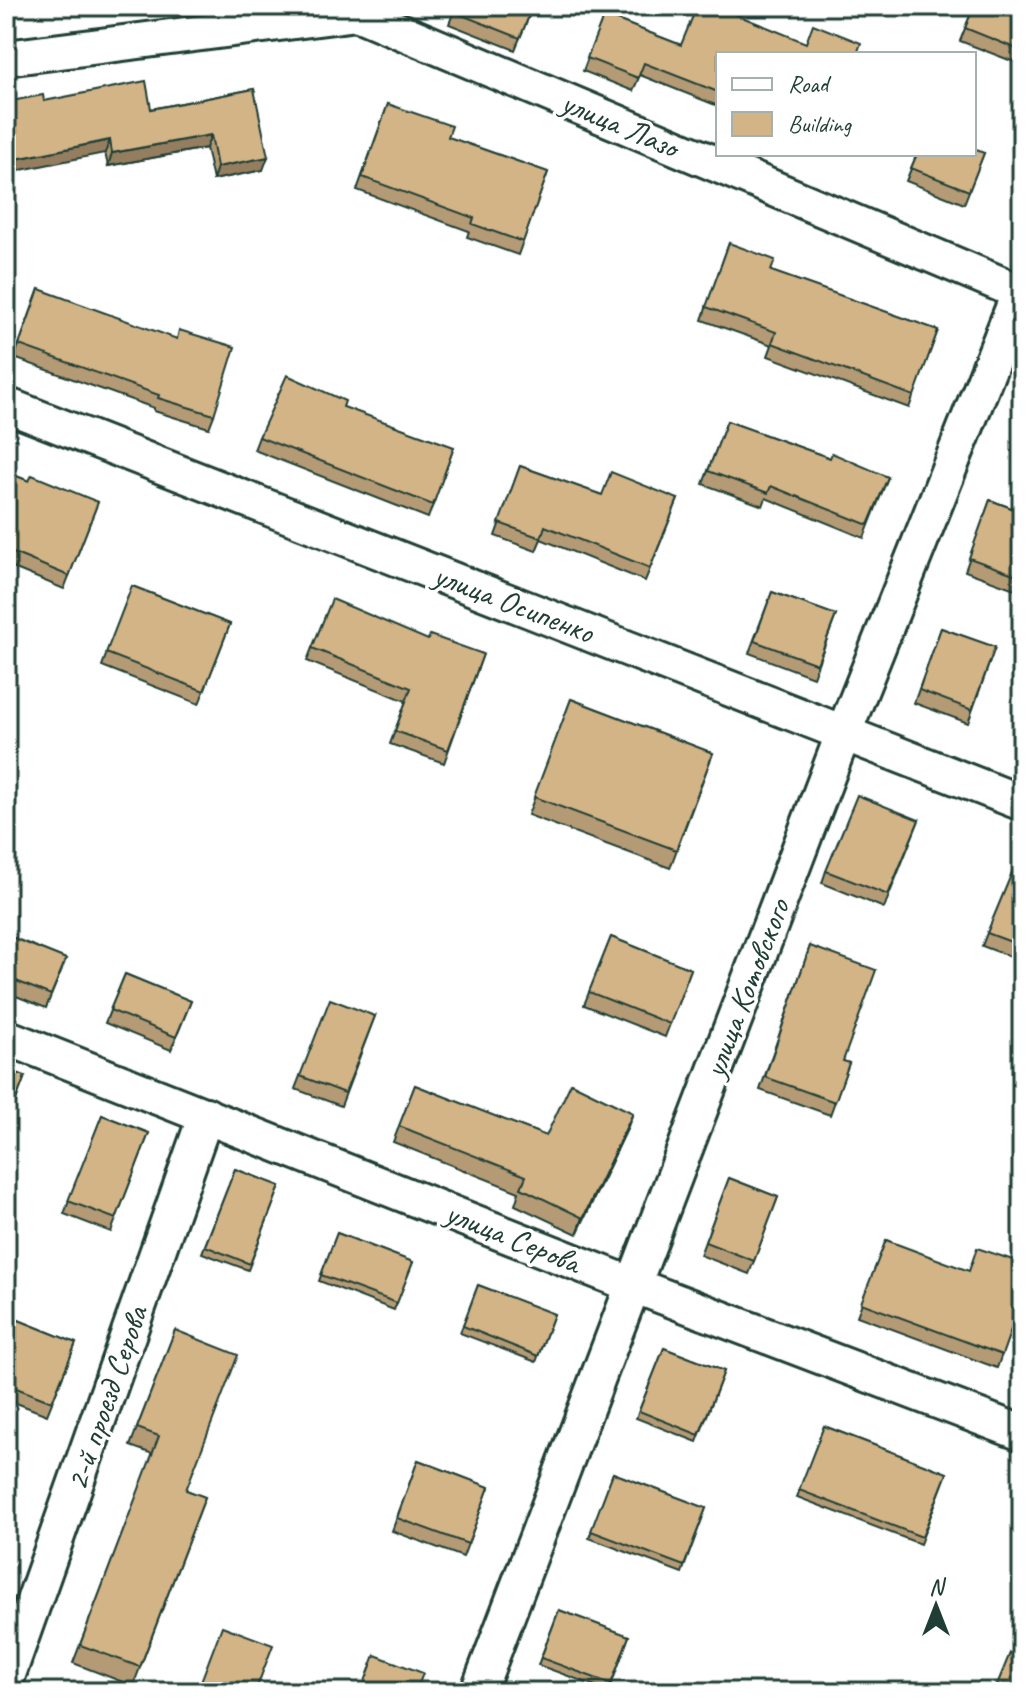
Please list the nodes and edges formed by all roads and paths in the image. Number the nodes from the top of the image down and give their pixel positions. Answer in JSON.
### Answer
{"nodes":[{"id":1,"x":357,"y":9,"type":"edge"},
{"id":2,"x":6,"y":58,"type":"edge"},
{"id":3,"x":1021,"y":291,"type":"edge"},
{"id":4,"x":6,"y":405,"type":"edge"},
{"id":5,"x":844,"y":732,"type":"junction"},
{"id":6,"x":1022,"y":803,"type":"edge"},
{"id":7,"x":6,"y":1037,"type":"edge"},
{"id":8,"x":206,"y":1115,"type":"junction"},
{"id":9,"x":633,"y":1285,"type":"junction"},
{"id":10,"x":1022,"y":1433,"type":"edge"},
{"id":11,"x":6,"y":1680,"type":"edge"},
{"id":12,"x":478,"y":1692,"type":"edge"}],
"edges":[{"from":1,"to":2,"type":"street"},
{"from":1,"to":3,"type":"street","name":"улица Лазо"},
{"from":3,"to":5,"type":"street","name":"улица Котовского"},
{"from":4,"to":5,"type":"street","name":"улица Осипенко"},
{"from":5,"to":6,"type":"street","name":"улица Осипенко"},
{"from":5,"to":9,"type":"street","name":"улица Котовского"},
{"from":7,"to":8,"type":"street","name":"улица Серова"},
{"from":8,"to":9,"type":"street","name":"улица Серова"},
{"from":8,"to":11,"type":"street","name":"2-й проезд Серова"},
{"from":9,"to":10,"type":"street","name":"улица Серова"},
{"from":9,"to":12,"type":"street","name":"улица Котовского"}]}
